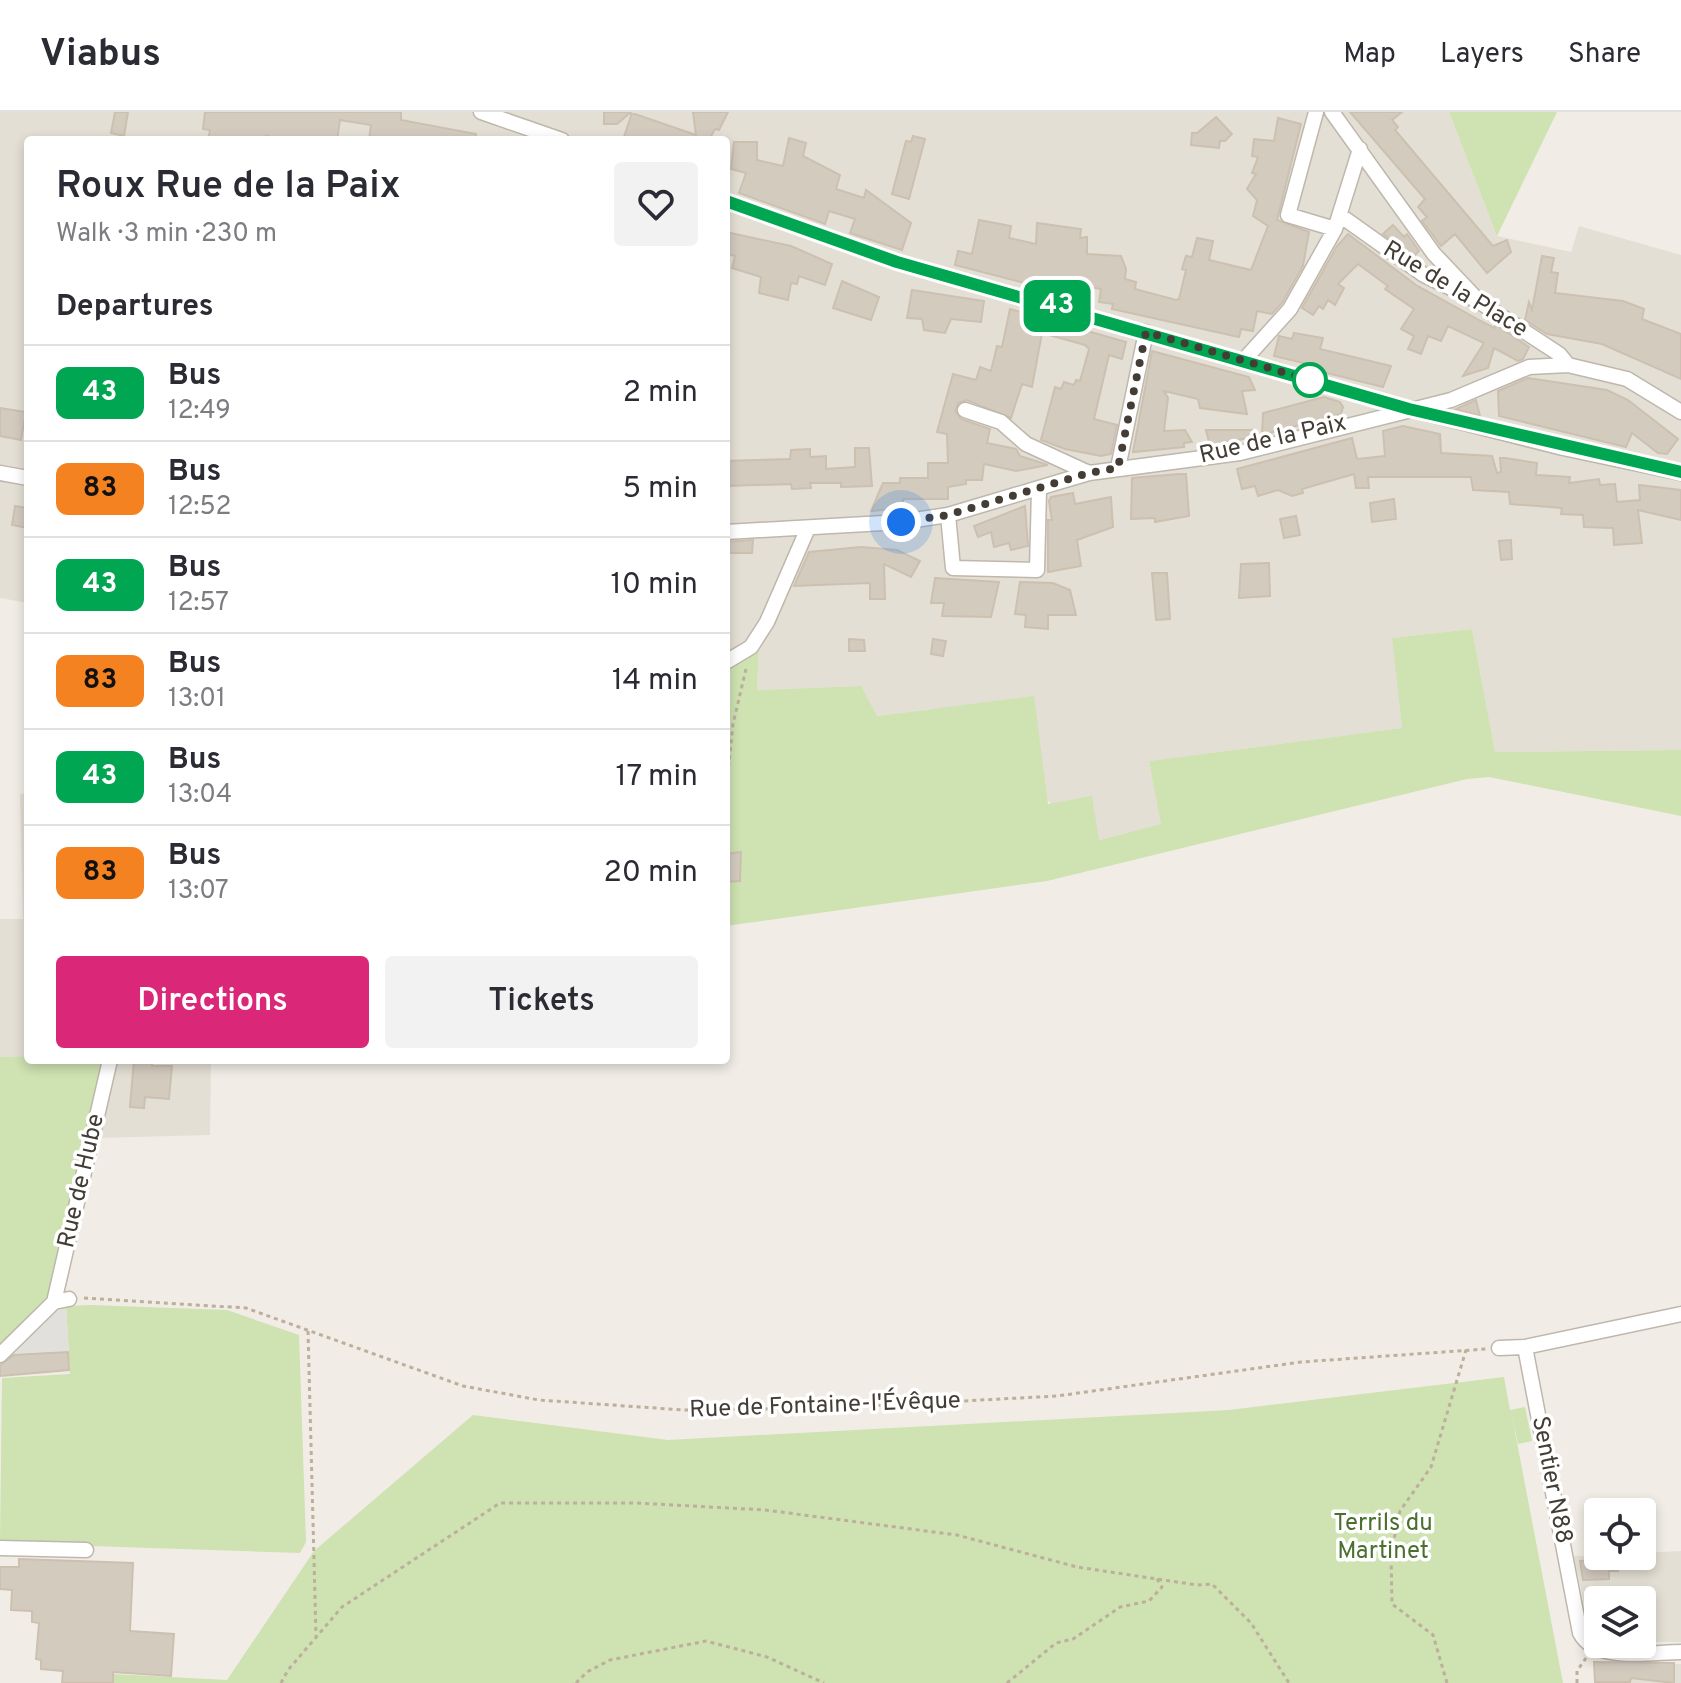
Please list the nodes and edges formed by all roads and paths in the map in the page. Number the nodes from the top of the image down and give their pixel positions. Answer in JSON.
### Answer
{"nodes":[{"id":1,"x":481,"y":112,"type":"edge"},
{"id":2,"x":1316,"y":112,"type":"edge"},
{"id":3,"x":1332,"y":112,"type":"edge"},
{"id":4,"x":550,"y":136,"type":"edge"},
{"id":5,"x":1360,"y":149,"type":"junction"},
{"id":6,"x":730,"y":202,"type":"edge"},
{"id":7,"x":1338,"y":222,"type":"junction"},
{"id":8,"x":1478,"y":301,"type":"junction"},
{"id":9,"x":1146,"y":332,"type":"junction"},
{"id":10,"x":1244,"y":360,"type":"junction"},
{"id":11,"x":1568,"y":365,"type":"junction"},
{"id":12,"x":1409,"y":409,"type":"junction"},
{"id":13,"x":965,"y":410,"type":"dead end"},
{"id":14,"x":1681,"y":412,"type":"edge"},
{"id":15,"x":1118,"y":468,"type":"junction"},
{"id":16,"x":0,"y":473,"type":"edge"},
{"id":17,"x":1089,"y":473,"type":"junction"},
{"id":18,"x":1681,"y":473,"type":"edge"},
{"id":19,"x":24,"y":477,"type":"edge"},
{"id":20,"x":1039,"y":490,"type":"junction"},
{"id":21,"x":948,"y":515,"type":"junction"},
{"id":22,"x":808,"y":528,"type":"junction"},
{"id":23,"x":730,"y":532,"type":"edge"},
{"id":24,"x":747,"y":651,"type":"junction"},
{"id":25,"x":730,"y":660,"type":"edge"},
{"id":26,"x":730,"y":753,"type":"edge"},
{"id":27,"x":109,"y":1064,"type":"edge"},
{"id":28,"x":61,"y":1300,"type":"junction"},
{"id":29,"x":1681,"y":1314,"type":"edge"},
{"id":30,"x":308,"y":1331,"type":"junction"},
{"id":31,"x":1525,"y":1347,"type":"junction"},
{"id":32,"x":1499,"y":1348,"type":"joint"},
{"id":33,"x":1466,"y":1350,"type":"junction"},
{"id":34,"x":0,"y":1355,"type":"edge"},
{"id":35,"x":0,"y":1548,"type":"edge"},
{"id":36,"x":86,"y":1550,"type":"dead end"},
{"id":37,"x":1156,"y":1577,"type":"junction"},
{"id":38,"x":316,"y":1637,"type":"junction"},
{"id":39,"x":1584,"y":1640,"type":"edge"},
{"id":40,"x":1656,"y":1652,"type":"edge"},
{"id":41,"x":1681,"y":1652,"type":"edge"},
{"id":42,"x":1585,"y":1658,"type":"edge"},
{"id":43,"x":281,"y":1683,"type":"edge"},
{"id":44,"x":576,"y":1683,"type":"edge"},
{"id":45,"x":824,"y":1683,"type":"edge"},
{"id":46,"x":1007,"y":1683,"type":"edge"},
{"id":47,"x":1289,"y":1683,"type":"edge"},
{"id":48,"x":1447,"y":1683,"type":"edge"},
{"id":49,"x":1577,"y":1683,"type":"edge"}],
"edges":[{"from":1,"to":4,"type":"street"},
{"from":2,"to":7,"type":"street","name":"Rue de la Place"},
{"from":3,"to":5,"type":"street"},
{"from":5,"to":7,"type":"street"},
{"from":5,"to":8,"type":"street"},
{"from":6,"to":9,"type":"street"},
{"from":7,"to":8,"type":"street","name":"Rue de la Place"},
{"from":7,"to":10,"type":"street"},
{"from":8,"to":11,"type":"street","name":"Rue de la Place"},
{"from":9,"to":10,"type":"street"},
{"from":9,"to":15,"type":"street"},
{"from":10,"to":12,"type":"street"},
{"from":11,"to":12,"type":"street","name":"Rue de la Paix"},
{"from":11,"to":14,"type":"street"},
{"from":12,"to":15,"type":"street","name":"Rue de la Paix"},
{"from":12,"to":18,"type":"street"},
{"from":13,"to":17,"type":"street"},
{"from":15,"to":17,"type":"street","name":"Rue de la Paix"},
{"from":16,"to":19,"type":"street"},
{"from":17,"to":20,"type":"street","name":"Rue de la Paix"},
{"from":20,"to":21,"type":"street","name":"Rue de la Paix"},
{"from":20,"to":21,"type":"street"},
{"from":21,"to":22,"type":"street","name":"Rue de la Paix"},
{"from":22,"to":23,"type":"street","name":"Rue de la Paix"},
{"from":22,"to":24,"type":"street"},
{"from":24,"to":25,"type":"street"},
{"from":24,"to":26,"type":"path"},
{"from":27,"to":28,"type":"street","name":"Rue de Hube"},
{"from":28,"to":30,"type":"path","name":"Rue de Fontaine-l'Évêque"},
{"from":28,"to":34,"type":"street"},
{"from":29,"to":31,"type":"street"},
{"from":30,"to":33,"type":"path","name":"Rue de Fontaine-l'Évêque"},
{"from":30,"to":38,"type":"path"},
{"from":31,"to":32,"type":"street"},
{"from":31,"to":39,"type":"street","name":"Sentier N88"},
{"from":32,"to":33,"type":"path","name":"Rue de Fontaine-l'Évêque"},
{"from":33,"to":48,"type":"path"},
{"from":35,"to":36,"type":"street"},
{"from":37,"to":38,"type":"path"},
{"from":37,"to":46,"type":"path"},
{"from":37,"to":47,"type":"path"},
{"from":38,"to":43,"type":"path"},
{"from":40,"to":41,"type":"street"},
{"from":42,"to":49,"type":"path"},
{"from":44,"to":45,"type":"path"}]}
